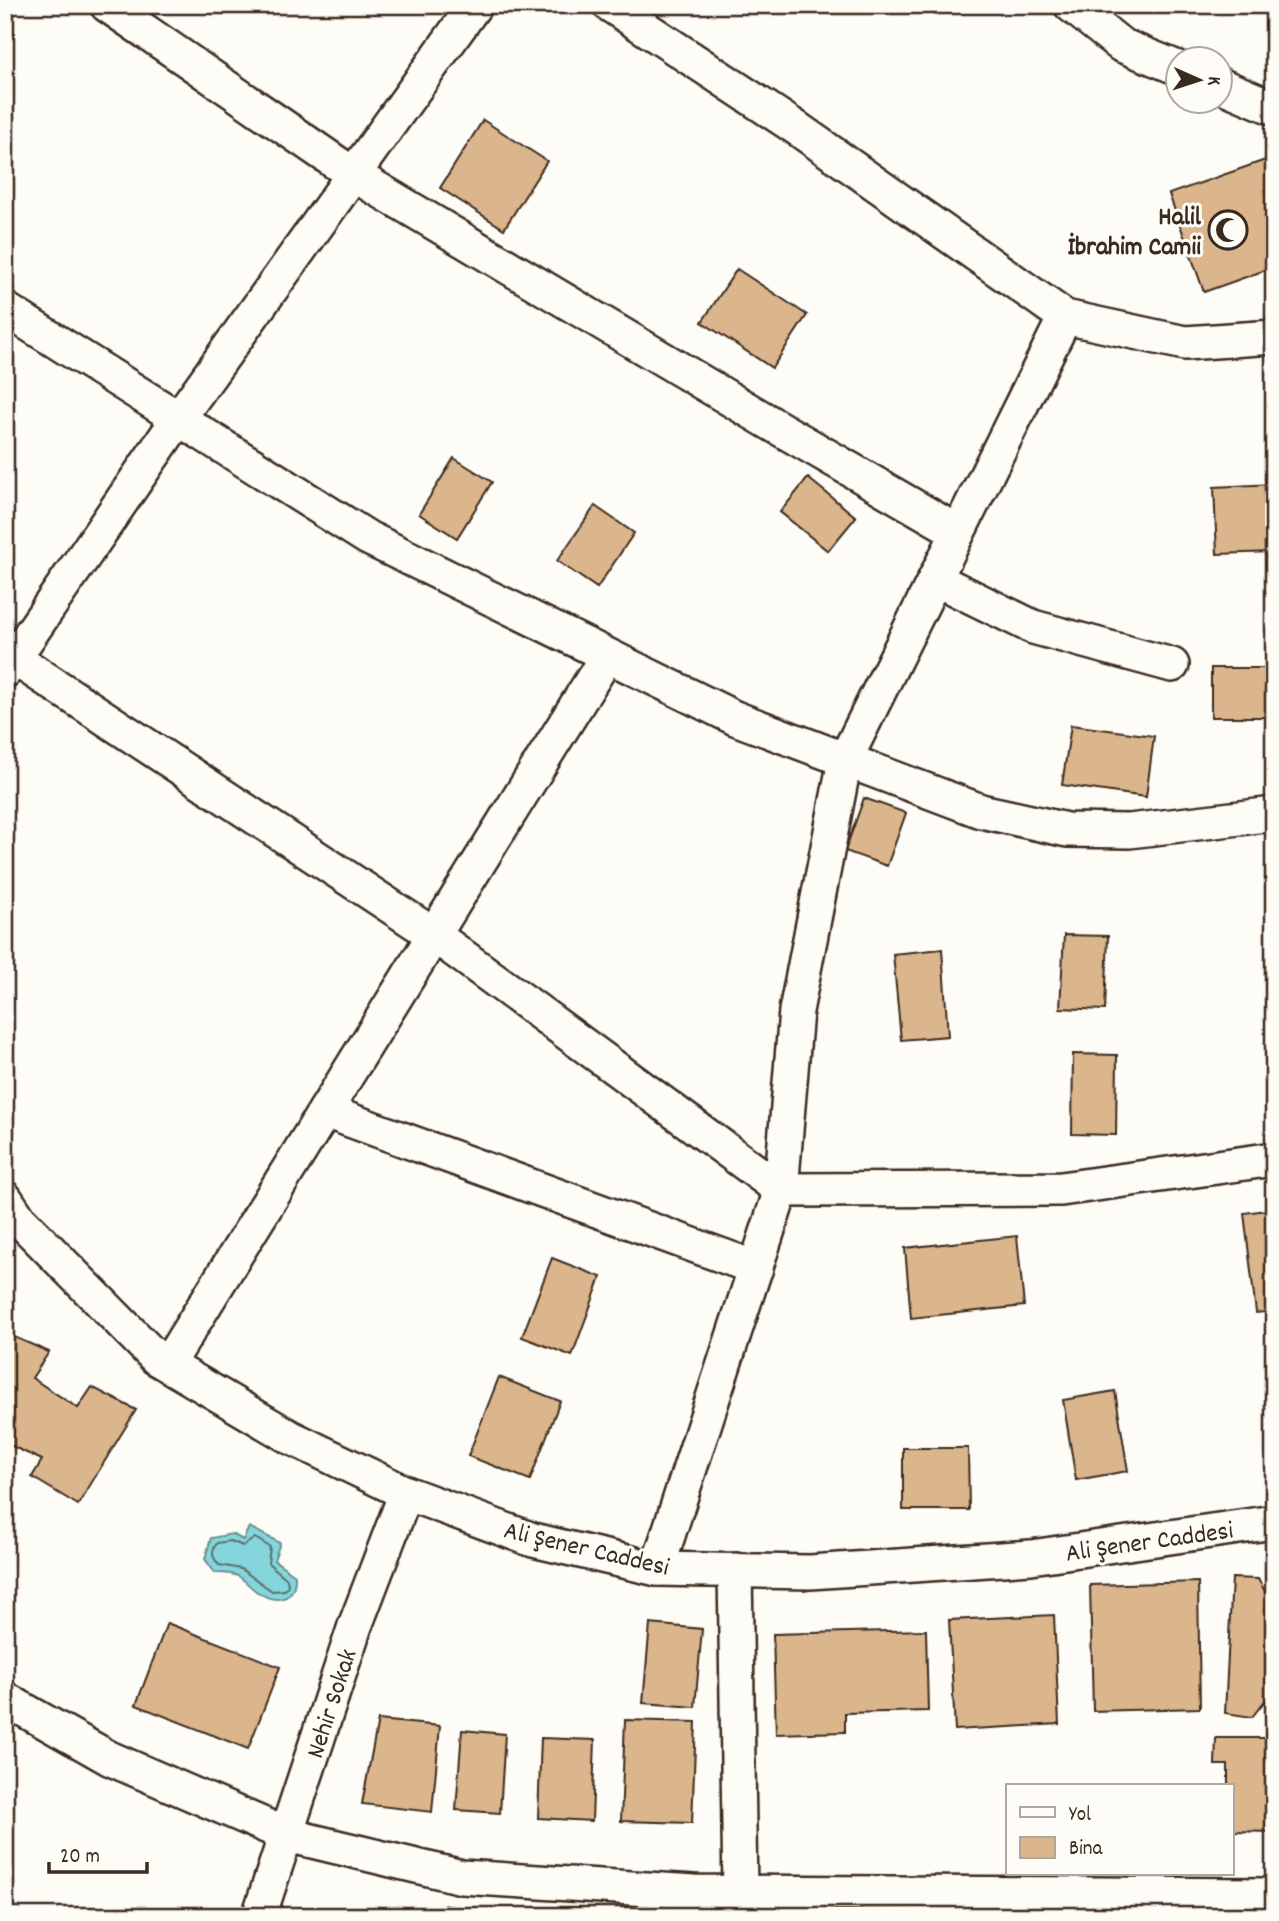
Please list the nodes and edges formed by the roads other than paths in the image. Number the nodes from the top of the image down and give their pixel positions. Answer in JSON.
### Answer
{"nodes":[{"id":1,"x":107,"y":5,"type":"edge"},
{"id":2,"x":475,"y":5,"type":"edge"},
{"id":3,"x":610,"y":5,"type":"edge"},
{"id":4,"x":1071,"y":5,"type":"edge"},
{"id":5,"x":1164,"y":62,"type":"edge"},
{"id":6,"x":1234,"y":91,"type":"edge"},
{"id":7,"x":1274,"y":108,"type":"edge"},
{"id":8,"x":354,"y":175,"type":"junction"},
{"id":9,"x":5,"y":309,"type":"edge"},
{"id":10,"x":1065,"y":317,"type":"junction"},
{"id":11,"x":1274,"y":337,"type":"edge"},
{"id":12,"x":178,"y":419,"type":"junction"},
{"id":13,"x":958,"y":532,"type":"junction"},
{"id":14,"x":935,"y":579,"type":"junction"},
{"id":15,"x":607,"y":656,"type":"junction"},
{"id":16,"x":10,"y":664,"type":"edge"},
{"id":17,"x":1172,"y":665,"type":"dead end"},
{"id":18,"x":845,"y":760,"type":"junction"},
{"id":19,"x":1274,"y":814,"type":"edge"},
{"id":20,"x":433,"y":935,"type":"junction"},
{"id":21,"x":325,"y":1111,"type":"junction"},
{"id":22,"x":1274,"y":1159,"type":"edge"},
{"id":23,"x":781,"y":1190,"type":"junction"},
{"id":24,"x":5,"y":1198,"type":"edge"},
{"id":25,"x":756,"y":1268,"type":"junction"},
{"id":26,"x":168,"y":1364,"type":"junction"},
{"id":27,"x":406,"y":1493,"type":"junction"},
{"id":28,"x":1274,"y":1522,"type":"edge"},
{"id":29,"x":657,"y":1569,"type":"junction"},
{"id":30,"x":735,"y":1570,"type":"junction"},
{"id":31,"x":5,"y":1699,"type":"edge"},
{"id":32,"x":287,"y":1835,"type":"junction"},
{"id":33,"x":1274,"y":1895,"type":"edge"},
{"id":34,"x":738,"y":1904,"type":"edge"},
{"id":35,"x":1030,"y":1904,"type":"edge"},
{"id":36,"x":259,"y":1916,"type":"edge"}],
"edges":[{"from":1,"to":8,"type":"street"},
{"from":2,"to":8,"type":"street"},
{"from":3,"to":10,"type":"street"},
{"from":4,"to":5,"type":"street"},
{"from":6,"to":7,"type":"street"},
{"from":8,"to":12,"type":"street"},
{"from":8,"to":13,"type":"street"},
{"from":9,"to":12,"type":"street"},
{"from":10,"to":11,"type":"street"},
{"from":10,"to":13,"type":"street"},
{"from":12,"to":15,"type":"street"},
{"from":12,"to":16,"type":"street"},
{"from":13,"to":14,"type":"street"},
{"from":14,"to":17,"type":"street"},
{"from":14,"to":18,"type":"street"},
{"from":15,"to":18,"type":"street"},
{"from":15,"to":20,"type":"street"},
{"from":16,"to":20,"type":"street"},
{"from":18,"to":19,"type":"street"},
{"from":18,"to":23,"type":"street"},
{"from":20,"to":21,"type":"street"},
{"from":20,"to":23,"type":"street"},
{"from":21,"to":25,"type":"street"},
{"from":21,"to":26,"type":"street"},
{"from":22,"to":23,"type":"street"},
{"from":23,"to":25,"type":"street"},
{"from":24,"to":26,"type":"street","name":"Ali Şener Caddesi"},
{"from":25,"to":29,"type":"street"},
{"from":26,"to":27,"type":"street","name":"Ali Şener Caddesi"},
{"from":27,"to":29,"type":"street","name":"Ali Şener Caddesi"},
{"from":27,"to":32,"type":"street","name":"Nehir Sokak"},
{"from":28,"to":30,"type":"street","name":"Ali Şener Caddesi"},
{"from":29,"to":30,"type":"street","name":"Ali Şener Caddesi"},
{"from":30,"to":34,"type":"street"},
{"from":31,"to":32,"type":"street"},
{"from":32,"to":34,"type":"street"},
{"from":32,"to":36,"type":"street","name":"Nehir Sokak"},
{"from":33,"to":35,"type":"street"},
{"from":34,"to":35,"type":"street"}]}
